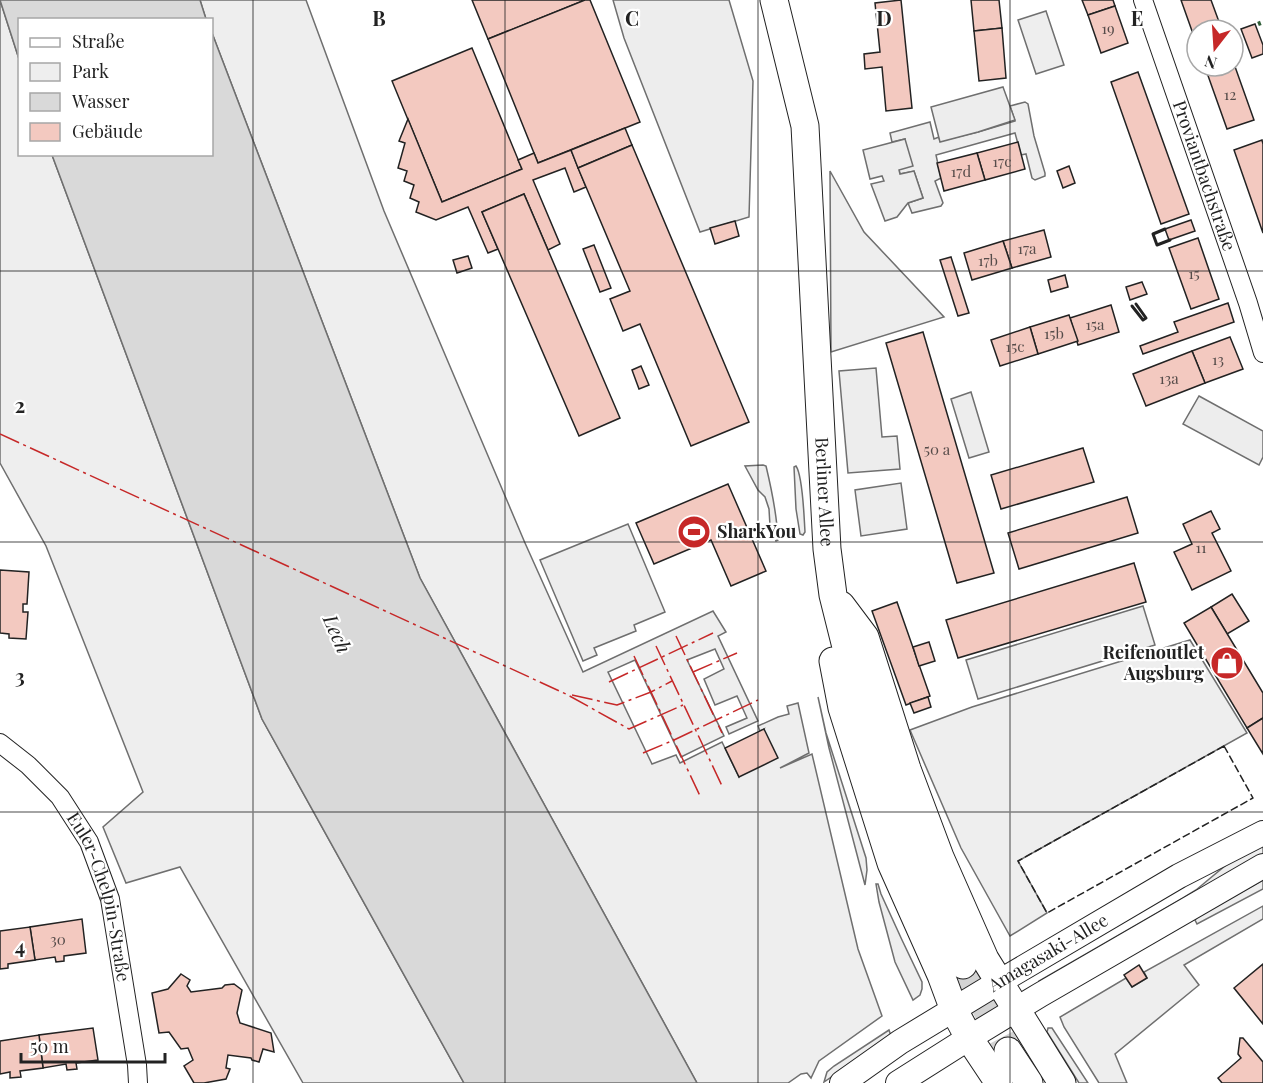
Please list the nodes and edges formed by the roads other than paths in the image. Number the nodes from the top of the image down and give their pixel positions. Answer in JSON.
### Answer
{"nodes":[{"id":1,"x":774,"y":0,"type":"edge"},
{"id":2,"x":1143,"y":0,"type":"edge"},
{"id":3,"x":1263,"y":353,"type":"edge"},
{"id":4,"x":834,"y":595,"type":"junction"},
{"id":5,"x":0,"y":743,"type":"edge"},
{"id":6,"x":1263,"y":833,"type":"edge"},
{"id":7,"x":1263,"y":866,"type":"edge"},
{"id":8,"x":963,"y":965,"type":"tunnel mouth"},
{"id":9,"x":999,"y":982,"type":"junction"},
{"id":10,"x":954,"y":1010,"type":"junction"},
{"id":11,"x":1017,"y":1010,"type":"junction"},
{"id":12,"x":969,"y":1038,"type":"junction"},
{"id":13,"x":1008,"y":1051,"type":"tunnel mouth"},
{"id":14,"x":138,"y":1083,"type":"edge"},
{"id":15,"x":842,"y":1083,"type":"edge"},
{"id":16,"x":898,"y":1083,"type":"edge"},
{"id":17,"x":999,"y":1083,"type":"edge"},
{"id":18,"x":1029,"y":1083,"type":"edge"},
{"id":19,"x":1062,"y":1083,"type":"edge"}],
"edges":[{"from":1,"to":4,"type":"main road","name":"Berliner Allee"},
{"from":2,"to":3,"type":"street","name":"Proviantbachstraße"},
{"from":4,"to":8,"type":"main road","name":"Berliner Allee"},
{"from":4,"to":9,"type":"main road"},
{"from":4,"to":10,"type":"main road"},
{"from":5,"to":14,"type":"street","name":"Euler-Chelpin-Straße"},
{"from":6,"to":9,"type":"main road","name":"Amagasaki-Allee"},
{"from":7,"to":11,"type":"main road","name":"Amagasaki-Allee"},
{"from":9,"to":10,"type":"main road","name":"Amagasaki-Allee"},
{"from":9,"to":11,"type":"main road"},
{"from":10,"to":12,"type":"main road"},
{"from":10,"to":15,"type":"main road","name":"Amagasaki-Allee"},
{"from":11,"to":12,"type":"main road","name":"Amagasaki-Allee"},
{"from":11,"to":19,"type":"main road"},
{"from":12,"to":16,"type":"main road","name":"Amagasaki-Allee"},
{"from":12,"to":17,"type":"main road"},
{"from":13,"to":18,"type":"main road"}]}
